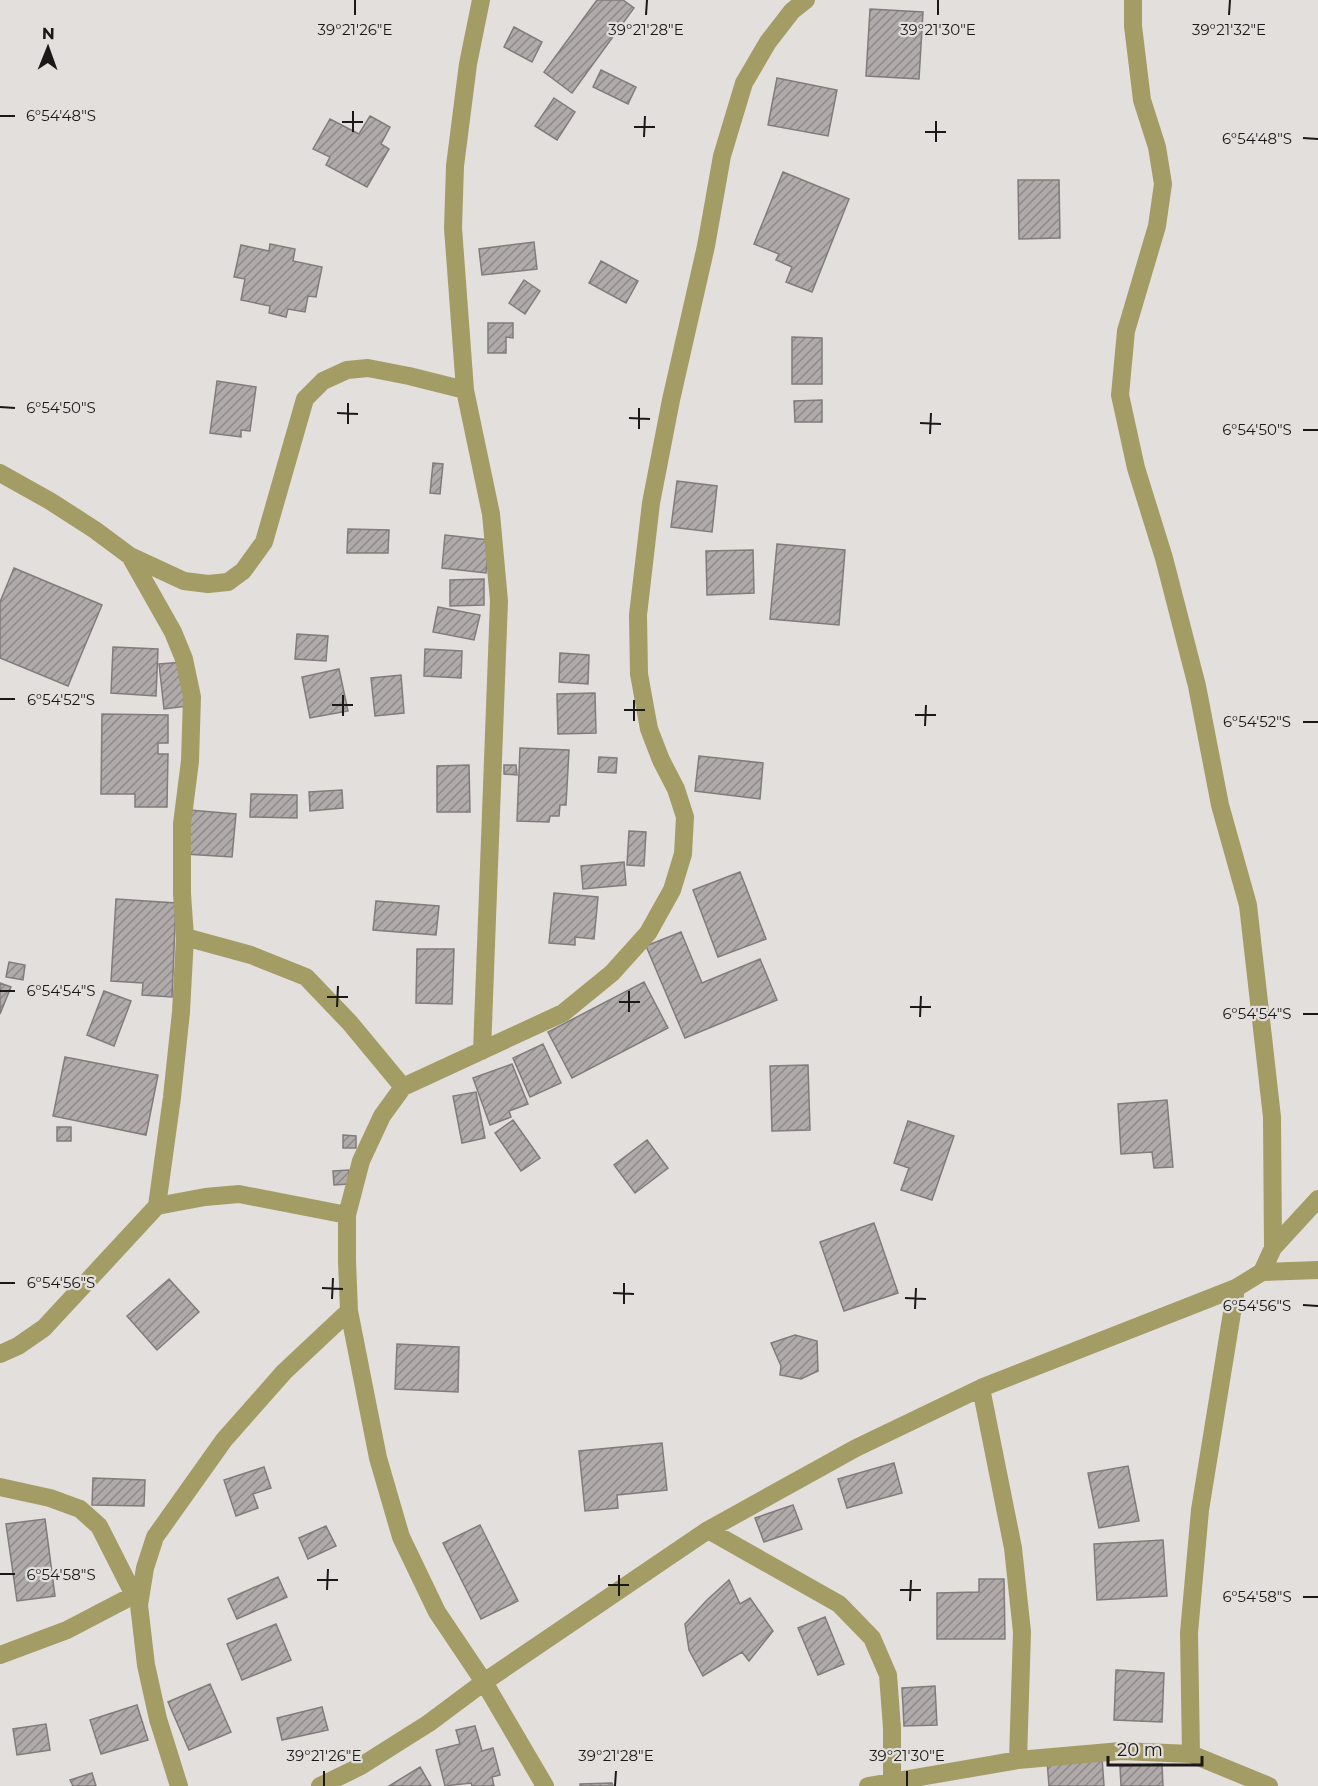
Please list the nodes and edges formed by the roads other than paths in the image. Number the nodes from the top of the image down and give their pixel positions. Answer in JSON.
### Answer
{"nodes":[{"id":1,"x":481,"y":0,"type":"edge"},
{"id":2,"x":806,"y":0,"type":"edge"},
{"id":3,"x":1133,"y":0,"type":"edge"},
{"id":4,"x":465,"y":390,"type":"junction"},
{"id":5,"x":0,"y":473,"type":"edge"},
{"id":6,"x":130,"y":556,"type":"junction"},
{"id":7,"x":185,"y":937,"type":"junction"},
{"id":8,"x":482,"y":1051,"type":"junction"},
{"id":9,"x":403,"y":1087,"type":"junction"},
{"id":10,"x":1318,"y":1199,"type":"edge"},
{"id":11,"x":156,"y":1206,"type":"junction"},
{"id":12,"x":347,"y":1215,"type":"junction"},
{"id":13,"x":1273,"y":1248,"type":"junction"},
{"id":14,"x":1318,"y":1270,"type":"edge"},
{"id":15,"x":1262,"y":1272,"type":"junction"},
{"id":16,"x":1236,"y":1288,"type":"junction"},
{"id":17,"x":349,"y":1311,"type":"junction"},
{"id":18,"x":0,"y":1354,"type":"edge"},
{"id":19,"x":981,"y":1388,"type":"junction"},
{"id":20,"x":0,"y":1487,"type":"edge"},
{"id":21,"x":708,"y":1530,"type":"junction"},
{"id":22,"x":136,"y":1600,"type":"junction"},
{"id":23,"x":0,"y":1654,"type":"edge"},
{"id":24,"x":483,"y":1682,"type":"junction"},
{"id":25,"x":1191,"y":1754,"type":"junction"},
{"id":26,"x":1018,"y":1760,"type":"junction"},
{"id":27,"x":892,"y":1784,"type":"edge"},
{"id":28,"x":179,"y":1786,"type":"edge"},
{"id":29,"x":320,"y":1786,"type":"edge"},
{"id":30,"x":545,"y":1786,"type":"edge"},
{"id":31,"x":868,"y":1786,"type":"edge"},
{"id":32,"x":1269,"y":1786,"type":"edge"}],
"edges":[{"from":1,"to":4,"type":"street"},
{"from":2,"to":8,"type":"street"},
{"from":3,"to":13,"type":"street"},
{"from":4,"to":6,"type":"street"},
{"from":4,"to":8,"type":"street"},
{"from":5,"to":6,"type":"street"},
{"from":6,"to":7,"type":"street"},
{"from":7,"to":9,"type":"street"},
{"from":7,"to":11,"type":"street"},
{"from":8,"to":9,"type":"street"},
{"from":9,"to":12,"type":"street"},
{"from":10,"to":13,"type":"street"},
{"from":11,"to":12,"type":"street"},
{"from":11,"to":18,"type":"street"},
{"from":12,"to":17,"type":"street"},
{"from":13,"to":15,"type":"street"},
{"from":14,"to":15,"type":"street"},
{"from":15,"to":16,"type":"street"},
{"from":16,"to":19,"type":"street"},
{"from":16,"to":25,"type":"street"},
{"from":17,"to":22,"type":"street"},
{"from":17,"to":24,"type":"street"},
{"from":19,"to":21,"type":"street"},
{"from":19,"to":26,"type":"street"},
{"from":20,"to":22,"type":"street"},
{"from":21,"to":24,"type":"street"},
{"from":21,"to":27,"type":"street"},
{"from":22,"to":23,"type":"street"},
{"from":22,"to":28,"type":"street"},
{"from":24,"to":29,"type":"street"},
{"from":24,"to":30,"type":"street"},
{"from":25,"to":26,"type":"street"},
{"from":25,"to":32,"type":"street"},
{"from":26,"to":27,"type":"street"},
{"from":27,"to":31,"type":"street"}]}
